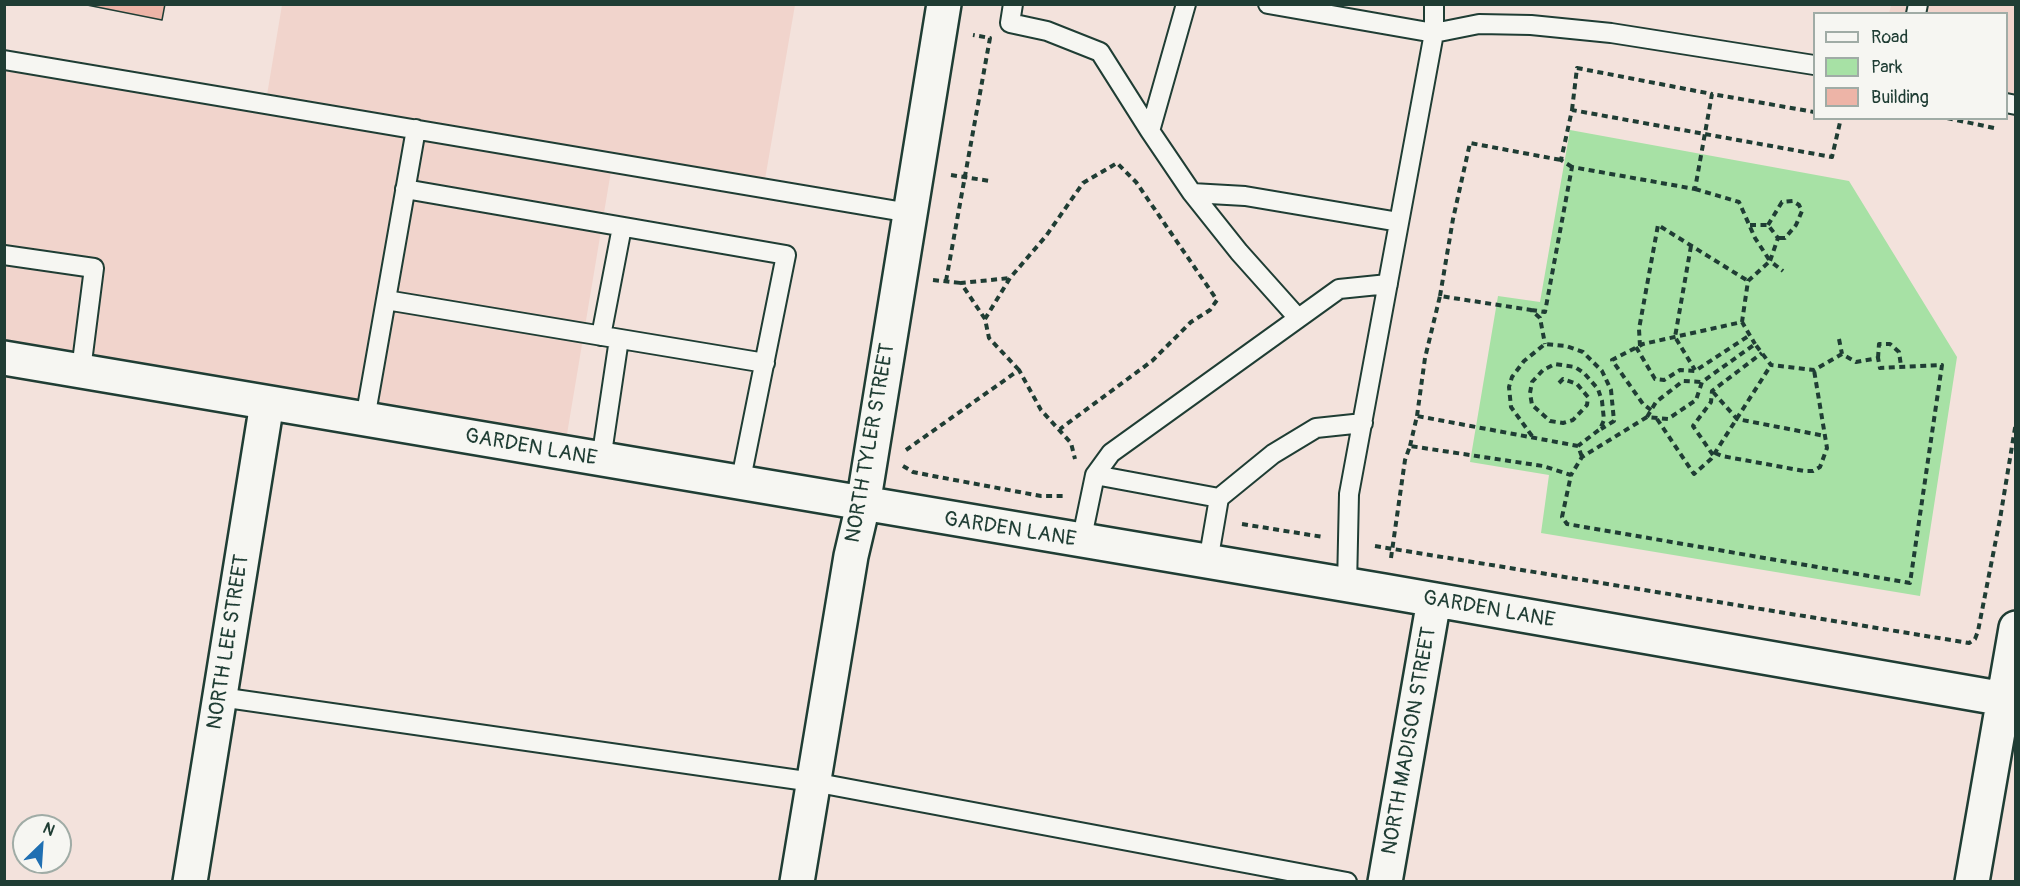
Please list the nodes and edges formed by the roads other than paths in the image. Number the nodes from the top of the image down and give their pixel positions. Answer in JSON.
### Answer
{"nodes":[{"id":1,"x":944,"y":4,"type":"edge"},
{"id":2,"x":1013,"y":4,"type":"edge"},
{"id":3,"x":1186,"y":4,"type":"edge"},
{"id":4,"x":1268,"y":4,"type":"edge"},
{"id":5,"x":1434,"y":4,"type":"edge"},
{"id":6,"x":1434,"y":33,"type":"junction"},
{"id":7,"x":4,"y":60,"type":"edge"},
{"id":8,"x":1813,"y":65,"type":"edge"},
{"id":9,"x":416,"y":129,"type":"junction"},
{"id":10,"x":1150,"y":131,"type":"junction"},
{"id":11,"x":405,"y":189,"type":"junction"},
{"id":12,"x":1192,"y":193,"type":"junction"},
{"id":13,"x":910,"y":213,"type":"junction"},
{"id":14,"x":1399,"y":222,"type":"junction"},
{"id":15,"x":622,"y":227,"type":"junction"},
{"id":16,"x":4,"y":255,"type":"edge"},
{"id":17,"x":1388,"y":284,"type":"junction"},
{"id":18,"x":386,"y":300,"type":"junction"},
{"id":19,"x":1298,"y":318,"type":"junction"},
{"id":20,"x":601,"y":336,"type":"junction"},
{"id":21,"x":619,"y":339,"type":"junction"},
{"id":22,"x":4,"y":358,"type":"edge"},
{"id":23,"x":765,"y":363,"type":"junction"},
{"id":24,"x":81,"y":370,"type":"junction"},
{"id":25,"x":267,"y":403,"type":"junction"},
{"id":26,"x":365,"y":419,"type":"junction"},
{"id":27,"x":1362,"y":423,"type":"junction"},
{"id":28,"x":601,"y":460,"type":"junction"},
{"id":29,"x":1095,"y":475,"type":"junction"},
{"id":30,"x":740,"y":484,"type":"junction"},
{"id":31,"x":1219,"y":498,"type":"junction"},
{"id":32,"x":863,"y":505,"type":"junction"},
{"id":33,"x":1081,"y":542,"type":"junction"},
{"id":34,"x":1208,"y":562,"type":"junction"},
{"id":35,"x":1347,"y":586,"type":"junction"},
{"id":36,"x":1434,"y":600,"type":"junction"},
{"id":37,"x":2016,"y":628,"type":"edge"},
{"id":38,"x":220,"y":697,"type":"junction"},
{"id":39,"x":2010,"y":700,"type":"edge"},
{"id":40,"x":813,"y":782,"type":"junction"},
{"id":41,"x":190,"y":882,"type":"edge"},
{"id":42,"x":797,"y":882,"type":"edge"},
{"id":43,"x":1347,"y":882,"type":"edge"},
{"id":44,"x":1385,"y":882,"type":"edge"},
{"id":45,"x":1972,"y":882,"type":"edge"}],
"edges":[{"from":1,"to":13,"type":"street","name":"NORTH TYLER STREET"},
{"from":2,"to":10,"type":"lane"},
{"from":3,"to":10,"type":"lane"},
{"from":4,"to":6,"type":"lane"},
{"from":5,"to":6,"type":"lane"},
{"from":6,"to":8,"type":"lane"},
{"from":6,"to":14,"type":"lane"},
{"from":7,"to":9,"type":"lane"},
{"from":9,"to":11,"type":"lane"},
{"from":9,"to":13,"type":"lane"},
{"from":10,"to":12,"type":"lane"},
{"from":11,"to":15,"type":"lane"},
{"from":11,"to":18,"type":"lane"},
{"from":12,"to":14,"type":"lane"},
{"from":12,"to":19,"type":"lane"},
{"from":13,"to":32,"type":"street","name":"NORTH TYLER STREET"},
{"from":14,"to":17,"type":"lane"},
{"from":15,"to":20,"type":"lane"},
{"from":15,"to":23,"type":"lane"},
{"from":16,"to":24,"type":"lane"},
{"from":17,"to":19,"type":"lane"},
{"from":17,"to":27,"type":"lane"},
{"from":18,"to":20,"type":"lane"},
{"from":18,"to":26,"type":"lane"},
{"from":19,"to":29,"type":"lane"},
{"from":20,"to":21,"type":"lane"},
{"from":21,"to":23,"type":"lane"},
{"from":21,"to":28,"type":"lane"},
{"from":22,"to":24,"type":"street","name":"GARDEN LANE"},
{"from":23,"to":30,"type":"lane"},
{"from":24,"to":25,"type":"street","name":"GARDEN LANE"},
{"from":25,"to":26,"type":"street","name":"GARDEN LANE"},
{"from":25,"to":38,"type":"street","name":"NORTH LEE STREET"},
{"from":26,"to":28,"type":"street","name":"GARDEN LANE"},
{"from":27,"to":31,"type":"lane"},
{"from":27,"to":35,"type":"lane"},
{"from":28,"to":30,"type":"street","name":"GARDEN LANE"},
{"from":29,"to":31,"type":"lane"},
{"from":29,"to":33,"type":"lane"},
{"from":30,"to":32,"type":"street","name":"GARDEN LANE"},
{"from":31,"to":34,"type":"lane"},
{"from":32,"to":33,"type":"street","name":"GARDEN LANE"},
{"from":32,"to":40,"type":"street","name":"NORTH TYLER STREET"},
{"from":33,"to":34,"type":"street","name":"GARDEN LANE"},
{"from":34,"to":35,"type":"street","name":"GARDEN LANE"},
{"from":35,"to":36,"type":"street","name":"GARDEN LANE"},
{"from":36,"to":39,"type":"street","name":"GARDEN LANE"},
{"from":36,"to":44,"type":"street","name":"NORTH MADISON STREET"},
{"from":37,"to":39,"type":"street"},
{"from":38,"to":40,"type":"lane"},
{"from":38,"to":41,"type":"street","name":"NORTH LEE STREET"},
{"from":39,"to":45,"type":"street"},
{"from":40,"to":42,"type":"street","name":"NORTH TYLER STREET"},
{"from":40,"to":43,"type":"lane"}]}
